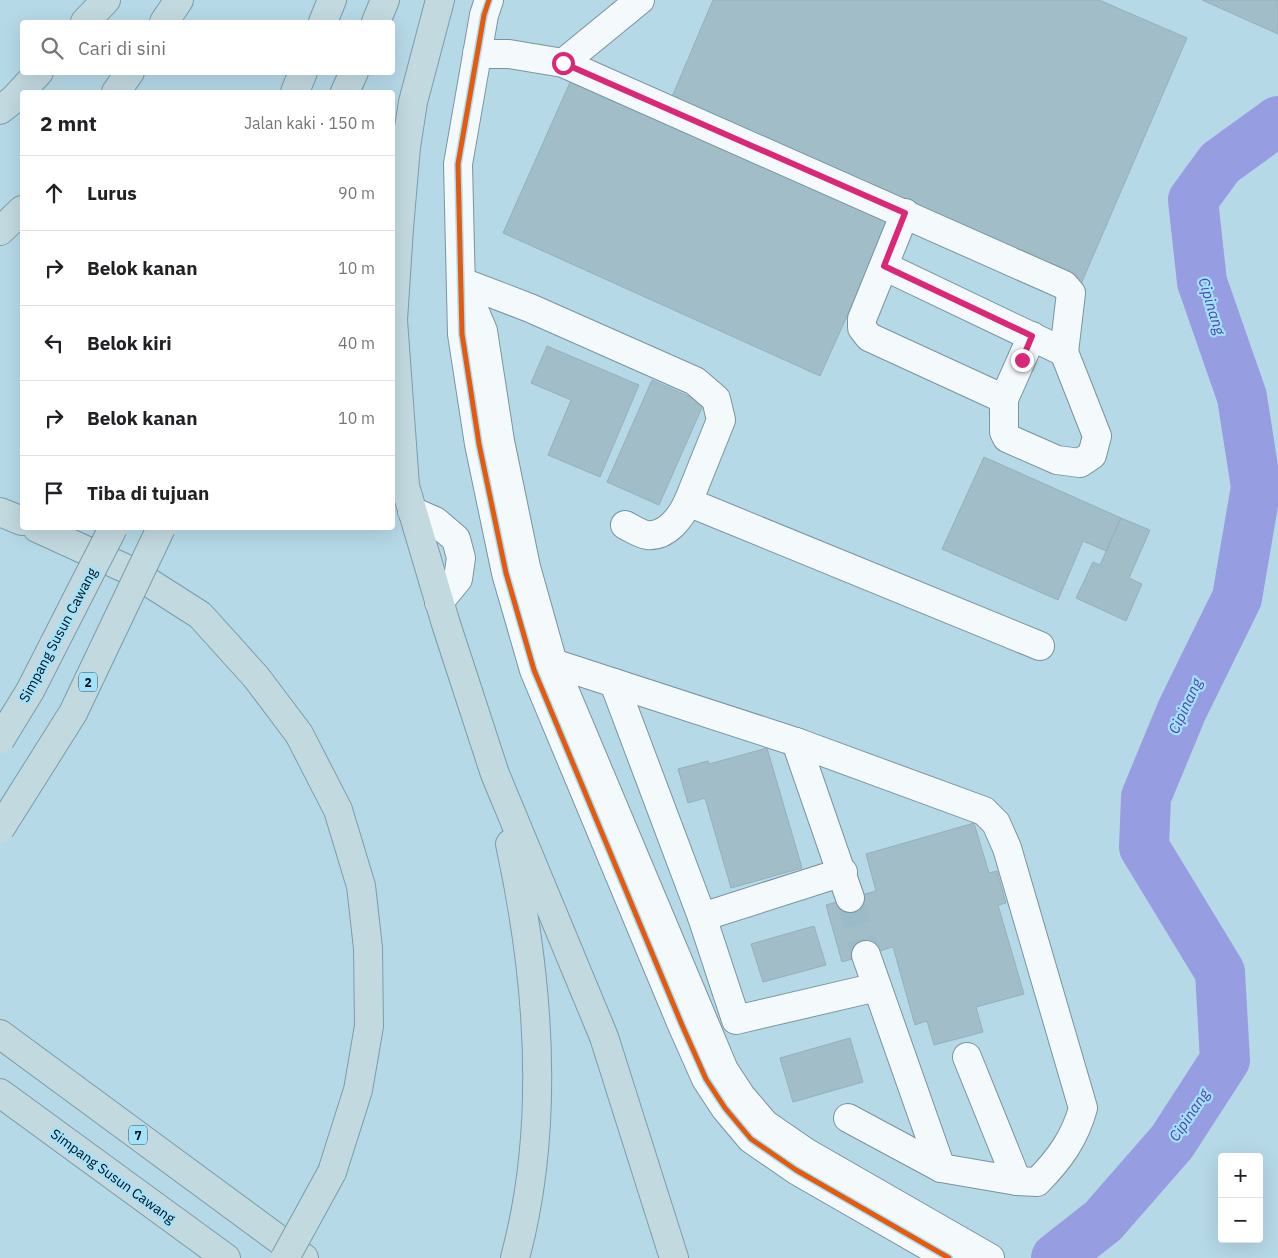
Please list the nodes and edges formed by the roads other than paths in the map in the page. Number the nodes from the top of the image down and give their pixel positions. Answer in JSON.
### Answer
{"nodes":[{"id":1,"x":106,"y":0,"type":"edge"},
{"id":2,"x":179,"y":0,"type":"edge"},
{"id":3,"x":332,"y":0,"type":"edge"},
{"id":4,"x":385,"y":0,"type":"edge"},
{"id":5,"x":440,"y":0,"type":"edge"},
{"id":6,"x":489,"y":0,"type":"edge"},
{"id":7,"x":640,"y":0,"type":"edge"},
{"id":8,"x":87,"y":20,"type":"edge"},
{"id":9,"x":165,"y":20,"type":"edge"},
{"id":10,"x":324,"y":20,"type":"edge"},
{"id":11,"x":377,"y":20,"type":"edge"},
{"id":12,"x":477,"y":54,"type":"junction"},
{"id":13,"x":563,"y":63,"type":"junction"},
{"id":14,"x":36,"y":75,"type":"edge"},
{"id":15,"x":128,"y":75,"type":"edge"},
{"id":16,"x":302,"y":75,"type":"edge"},
{"id":17,"x":353,"y":75,"type":"edge"},
{"id":18,"x":22,"y":90,"type":"edge"},
{"id":19,"x":117,"y":90,"type":"edge"},
{"id":20,"x":296,"y":90,"type":"edge"},
{"id":21,"x":346,"y":90,"type":"edge"},
{"id":22,"x":20,"y":93,"type":"edge"},
{"id":23,"x":0,"y":110,"type":"edge"},
{"id":24,"x":20,"y":212,"type":"edge"},
{"id":25,"x":905,"y":213,"type":"junction"},
{"id":26,"x":0,"y":231,"type":"edge"},
{"id":27,"x":884,"y":266,"type":"junction"},
{"id":28,"x":462,"y":282,"type":"junction"},
{"id":29,"x":395,"y":293,"type":"edge"},
{"id":30,"x":1032,"y":336,"type":"junction"},
{"id":31,"x":395,"y":348,"type":"edge"},
{"id":32,"x":1064,"y":352,"type":"junction"},
{"id":33,"x":1004,"y":400,"type":"junction"},
{"id":34,"x":688,"y":502,"type":"junction"},
{"id":35,"x":0,"y":512,"type":"edge"},
{"id":36,"x":20,"y":520,"type":"edge"},
{"id":37,"x":625,"y":525,"type":"dead end"},
{"id":38,"x":41,"y":530,"type":"edge"},
{"id":39,"x":112,"y":530,"type":"edge"},
{"id":40,"x":160,"y":530,"type":"edge"},
{"id":41,"x":1040,"y":646,"type":"dead end"},
{"id":42,"x":553,"y":663,"type":"junction"},
{"id":43,"x":614,"y":683,"type":"junction"},
{"id":44,"x":0,"y":740,"type":"edge"},
{"id":45,"x":796,"y":742,"type":"junction"},
{"id":46,"x":495,"y":774,"type":"junction"},
{"id":47,"x":0,"y":829,"type":"edge"},
{"id":48,"x":842,"y":872,"type":"junction"},
{"id":49,"x":850,"y":898,"type":"tunnel mouth"},
{"id":50,"x":702,"y":917,"type":"junction"},
{"id":51,"x":866,"y":955,"type":"tunnel mouth"},
{"id":52,"x":877,"y":987,"type":"junction"},
{"id":53,"x":0,"y":1034,"type":"edge"},
{"id":54,"x":967,"y":1057,"type":"dead end"},
{"id":55,"x":0,"y":1093,"type":"edge"},
{"id":56,"x":733,"y":1102,"type":"junction"},
{"id":57,"x":848,"y":1118,"type":"dead end"},
{"id":58,"x":941,"y":1168,"type":"junction"},
{"id":59,"x":1017,"y":1181,"type":"junction"},
{"id":60,"x":943,"y":1246,"type":"edge"},
{"id":61,"x":226,"y":1258,"type":"edge"},
{"id":62,"x":285,"y":1258,"type":"edge"},
{"id":63,"x":304,"y":1258,"type":"edge"},
{"id":64,"x":515,"y":1258,"type":"edge"},
{"id":65,"x":674,"y":1258,"type":"edge"},
{"id":66,"x":990,"y":1258,"type":"edge"}],
"edges":[{"from":1,"to":8,"type":"highway"},
{"from":2,"to":9,"type":"highway"},
{"from":3,"to":10,"type":"highway"},
{"from":4,"to":11,"type":"highway"},
{"from":5,"to":29,"type":"highway"},
{"from":6,"to":12,"type":"street"},
{"from":7,"to":13,"type":"street"},
{"from":12,"to":13,"type":"street"},
{"from":12,"to":28,"type":"street"},
{"from":13,"to":25,"type":"street"},
{"from":14,"to":18,"type":"highway"},
{"from":15,"to":19,"type":"highway"},
{"from":16,"to":20,"type":"highway"},
{"from":17,"to":21,"type":"highway"},
{"from":22,"to":23,"type":"highway"},
{"from":24,"to":26,"type":"highway"},
{"from":25,"to":27,"type":"street"},
{"from":25,"to":32,"type":"street"},
{"from":27,"to":30,"type":"street"},
{"from":27,"to":33,"type":"street"},
{"from":28,"to":34,"type":"street"},
{"from":28,"to":42,"type":"street"},
{"from":28,"to":56,"type":"street"},
{"from":30,"to":32,"type":"street"},
{"from":30,"to":33,"type":"street"},
{"from":31,"to":46,"type":"highway"},
{"from":32,"to":33,"type":"street"},
{"from":34,"to":37,"type":"street"},
{"from":34,"to":41,"type":"street"},
{"from":35,"to":36,"type":"highway"},
{"from":38,"to":62,"type":"highway","bridge":true},
{"from":39,"to":44,"type":"highway","name":"Simpang Susun Cawang","bridge":true},
{"from":40,"to":47,"type":"highway","number":"2","bridge":true},
{"from":42,"to":43,"type":"street"},
{"from":42,"to":56,"type":"street"},
{"from":43,"to":45,"type":"street"},
{"from":43,"to":50,"type":"street"},
{"from":45,"to":48,"type":"street"},
{"from":45,"to":59,"type":"street"},
{"from":46,"to":64,"type":"highway"},
{"from":46,"to":65,"type":"highway"},
{"from":48,"to":49,"type":"street"},
{"from":48,"to":50,"type":"street"},
{"from":50,"to":52,"type":"street"},
{"from":51,"to":52,"type":"street"},
{"from":52,"to":58,"type":"street"},
{"from":53,"to":63,"type":"highway","number":"7"},
{"from":54,"to":59,"type":"street"},
{"from":55,"to":61,"type":"highway","name":"Simpang Susun Cawang"},
{"from":56,"to":60,"type":"street"},
{"from":57,"to":58,"type":"street"},
{"from":58,"to":59,"type":"street"},
{"from":60,"to":66,"type":"street"}]}
